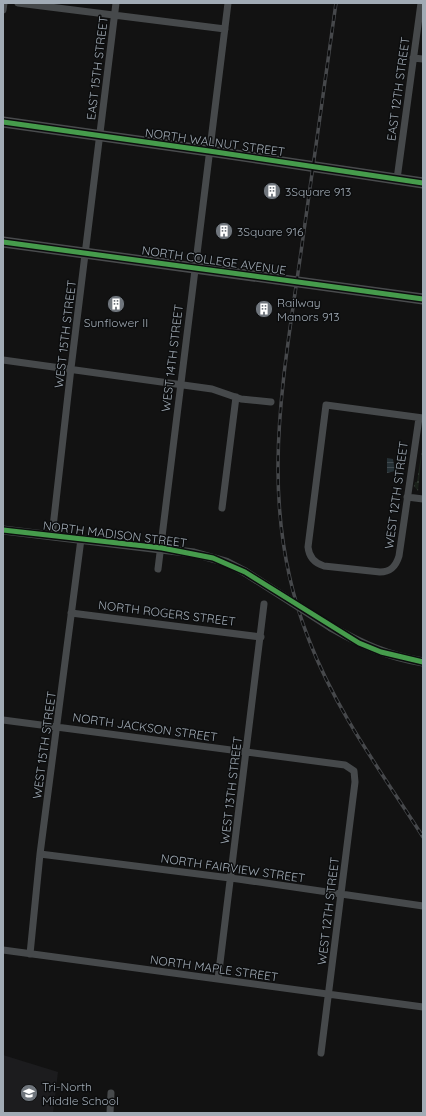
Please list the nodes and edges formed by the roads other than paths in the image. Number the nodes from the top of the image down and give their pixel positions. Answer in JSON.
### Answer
{"nodes":[{"id":1,"x":4,"y":3,"type":"edge"},
{"id":2,"x":18,"y":3,"type":"edge"},
{"id":3,"x":116,"y":3,"type":"edge"},
{"id":4,"x":228,"y":3,"type":"edge"},
{"id":5,"x":421,"y":3,"type":"edge"},
{"id":6,"x":3,"y":10,"type":"edge"},
{"id":7,"x":115,"y":15,"type":"junction"},
{"id":8,"x":225,"y":29,"type":"junction"},
{"id":9,"x":413,"y":58,"type":"junction"},
{"id":10,"x":423,"y":59,"type":"edge"},
{"id":11,"x":3,"y":122,"type":"edge"},
{"id":12,"x":100,"y":135,"type":"junction"},
{"id":13,"x":209,"y":150,"type":"junction"},
{"id":14,"x":396,"y":179,"type":"junction"},
{"id":15,"x":423,"y":183,"type":"edge"},
{"id":16,"x":3,"y":242,"type":"edge"},
{"id":17,"x":86,"y":253,"type":"junction"},
{"id":18,"x":195,"y":267,"type":"junction"},
{"id":19,"x":423,"y":299,"type":"edge"},
{"id":20,"x":3,"y":360,"type":"edge"},
{"id":21,"x":71,"y":368,"type":"junction"},
{"id":22,"x":180,"y":384,"type":"junction"},
{"id":23,"x":236,"y":397,"type":"junction"},
{"id":24,"x":271,"y":402,"type":"dead end"},
{"id":25,"x":421,"y":418,"type":"edge"},
{"id":26,"x":407,"y":497,"type":"junction"},
{"id":27,"x":423,"y":499,"type":"edge"},
{"id":28,"x":222,"y":508,"type":"dead end"},
{"id":29,"x":3,"y":530,"type":"edge"},
{"id":30,"x":52,"y":536,"type":"junction"},
{"id":31,"x":81,"y":540,"type":"junction"},
{"id":32,"x":162,"y":548,"type":"junction"},
{"id":33,"x":158,"y":569,"type":"dead end"},
{"id":34,"x":264,"y":604,"type":"dead end"},
{"id":35,"x":71,"y":613,"type":"junction"},
{"id":36,"x":261,"y":637,"type":"junction"},
{"id":37,"x":423,"y":662,"type":"edge"},
{"id":38,"x":3,"y":720,"type":"edge"},
{"id":39,"x":58,"y":726,"type":"junction"},
{"id":40,"x":247,"y":752,"type":"junction"},
{"id":41,"x":354,"y":772,"type":"joint"},
{"id":42,"x":40,"y":854,"type":"junction"},
{"id":43,"x":231,"y":878,"type":"junction"},
{"id":44,"x":342,"y":894,"type":"junction"},
{"id":45,"x":423,"y":906,"type":"edge"},
{"id":46,"x":3,"y":950,"type":"edge"},
{"id":47,"x":30,"y":954,"type":"junction"},
{"id":48,"x":218,"y":979,"type":"junction"},
{"id":49,"x":329,"y":994,"type":"junction"},
{"id":50,"x":423,"y":1007,"type":"edge"},
{"id":51,"x":321,"y":1053,"type":"dead end"},
{"id":52,"x":111,"y":1093,"type":"dead end"},
{"id":53,"x":110,"y":1113,"type":"edge"}],
"edges":[{"from":1,"to":6,"type":"street"},
{"from":2,"to":7,"type":"street"},
{"from":3,"to":7,"type":"street","name":"EAST 15TH STREET"},
{"from":4,"to":8,"type":"street","name":"WEST 14TH STREET"},
{"from":5,"to":9,"type":"street","name":"EAST 12TH STREET"},
{"from":7,"to":8,"type":"street"},
{"from":7,"to":12,"type":"street","name":"EAST 15TH STREET"},
{"from":8,"to":13,"type":"street","name":"WEST 14TH STREET"},
{"from":9,"to":10,"type":"street"},
{"from":9,"to":14,"type":"street","name":"EAST 12TH STREET"},
{"from":11,"to":12,"type":"main road","name":"NORTH WALNUT STREET"},
{"from":12,"to":13,"type":"main road","name":"NORTH WALNUT STREET"},
{"from":12,"to":17,"type":"street","name":"WEST 15TH STREET"},
{"from":13,"to":14,"type":"main road","name":"NORTH WALNUT STREET"},
{"from":13,"to":18,"type":"street","name":"WEST 14TH STREET"},
{"from":14,"to":15,"type":"main road","name":"NORTH WALNUT STREET"},
{"from":16,"to":17,"type":"main road","name":"NORTH COLLEGE AVENUE"},
{"from":17,"to":18,"type":"main road","name":"NORTH COLLEGE AVENUE"},
{"from":17,"to":21,"type":"street","name":"WEST 15TH STREET"},
{"from":18,"to":19,"type":"main road","name":"NORTH COLLEGE AVENUE"},
{"from":18,"to":22,"type":"street","name":"WEST 14TH STREET"},
{"from":20,"to":21,"type":"street"},
{"from":21,"to":22,"type":"street"},
{"from":21,"to":30,"type":"street","name":"WEST 15TH STREET"},
{"from":22,"to":23,"type":"street"},
{"from":22,"to":32,"type":"street","name":"WEST 14TH STREET"},
{"from":23,"to":24,"type":"street"},
{"from":23,"to":28,"type":"street"},
{"from":25,"to":26,"type":"street","name":"WEST 12TH STREET"},
{"from":25,"to":26,"type":"street","name":"WEST 12TH STREET"},
{"from":26,"to":27,"type":"street"},
{"from":29,"to":30,"type":"street","name":"NORTH MADISON STREET"},
{"from":30,"to":31,"type":"street","name":"NORTH MADISON STREET"},
{"from":31,"to":32,"type":"street","name":"NORTH MADISON STREET"},
{"from":31,"to":35,"type":"street","name":"WEST 15TH STREET"},
{"from":32,"to":33,"type":"street","name":"WEST 14TH STREET"},
{"from":32,"to":37,"type":"street","name":"NORTH MADISON STREET","bridge":true},
{"from":34,"to":36,"type":"street","name":"WEST 13TH STREET"},
{"from":35,"to":36,"type":"street","name":"NORTH ROGERS STREET"},
{"from":35,"to":39,"type":"street","name":"WEST 15TH STREET"},
{"from":36,"to":40,"type":"street","name":"WEST 13TH STREET"},
{"from":38,"to":39,"type":"street","name":"NORTH JACKSON STREET"},
{"from":39,"to":40,"type":"street","name":"NORTH JACKSON STREET"},
{"from":39,"to":42,"type":"street","name":"WEST 15TH STREET"},
{"from":40,"to":41,"type":"street","name":"NORTH JACKSON STREET"},
{"from":40,"to":43,"type":"street","name":"WEST 13TH STREET"},
{"from":41,"to":44,"type":"street","name":"WEST 12TH STREET"},
{"from":42,"to":43,"type":"street","name":"NORTH FAIRVIEW STREET"},
{"from":42,"to":47,"type":"street","name":"WEST 15TH STREET"},
{"from":43,"to":44,"type":"street","name":"NORTH FAIRVIEW STREET"},
{"from":43,"to":48,"type":"street","name":"WEST 13TH STREET"},
{"from":44,"to":45,"type":"street","name":"NORTH FAIRVIEW STREET"},
{"from":44,"to":49,"type":"street","name":"WEST 12TH STREET"},
{"from":46,"to":47,"type":"street","name":"NORTH MAPLE STREET"},
{"from":47,"to":48,"type":"street","name":"NORTH MAPLE STREET"},
{"from":48,"to":49,"type":"street","name":"NORTH MAPLE STREET"},
{"from":49,"to":50,"type":"street","name":"NORTH MAPLE STREET"},
{"from":49,"to":51,"type":"street","name":"WEST 12TH STREET"},
{"from":52,"to":53,"type":"street"}]}
